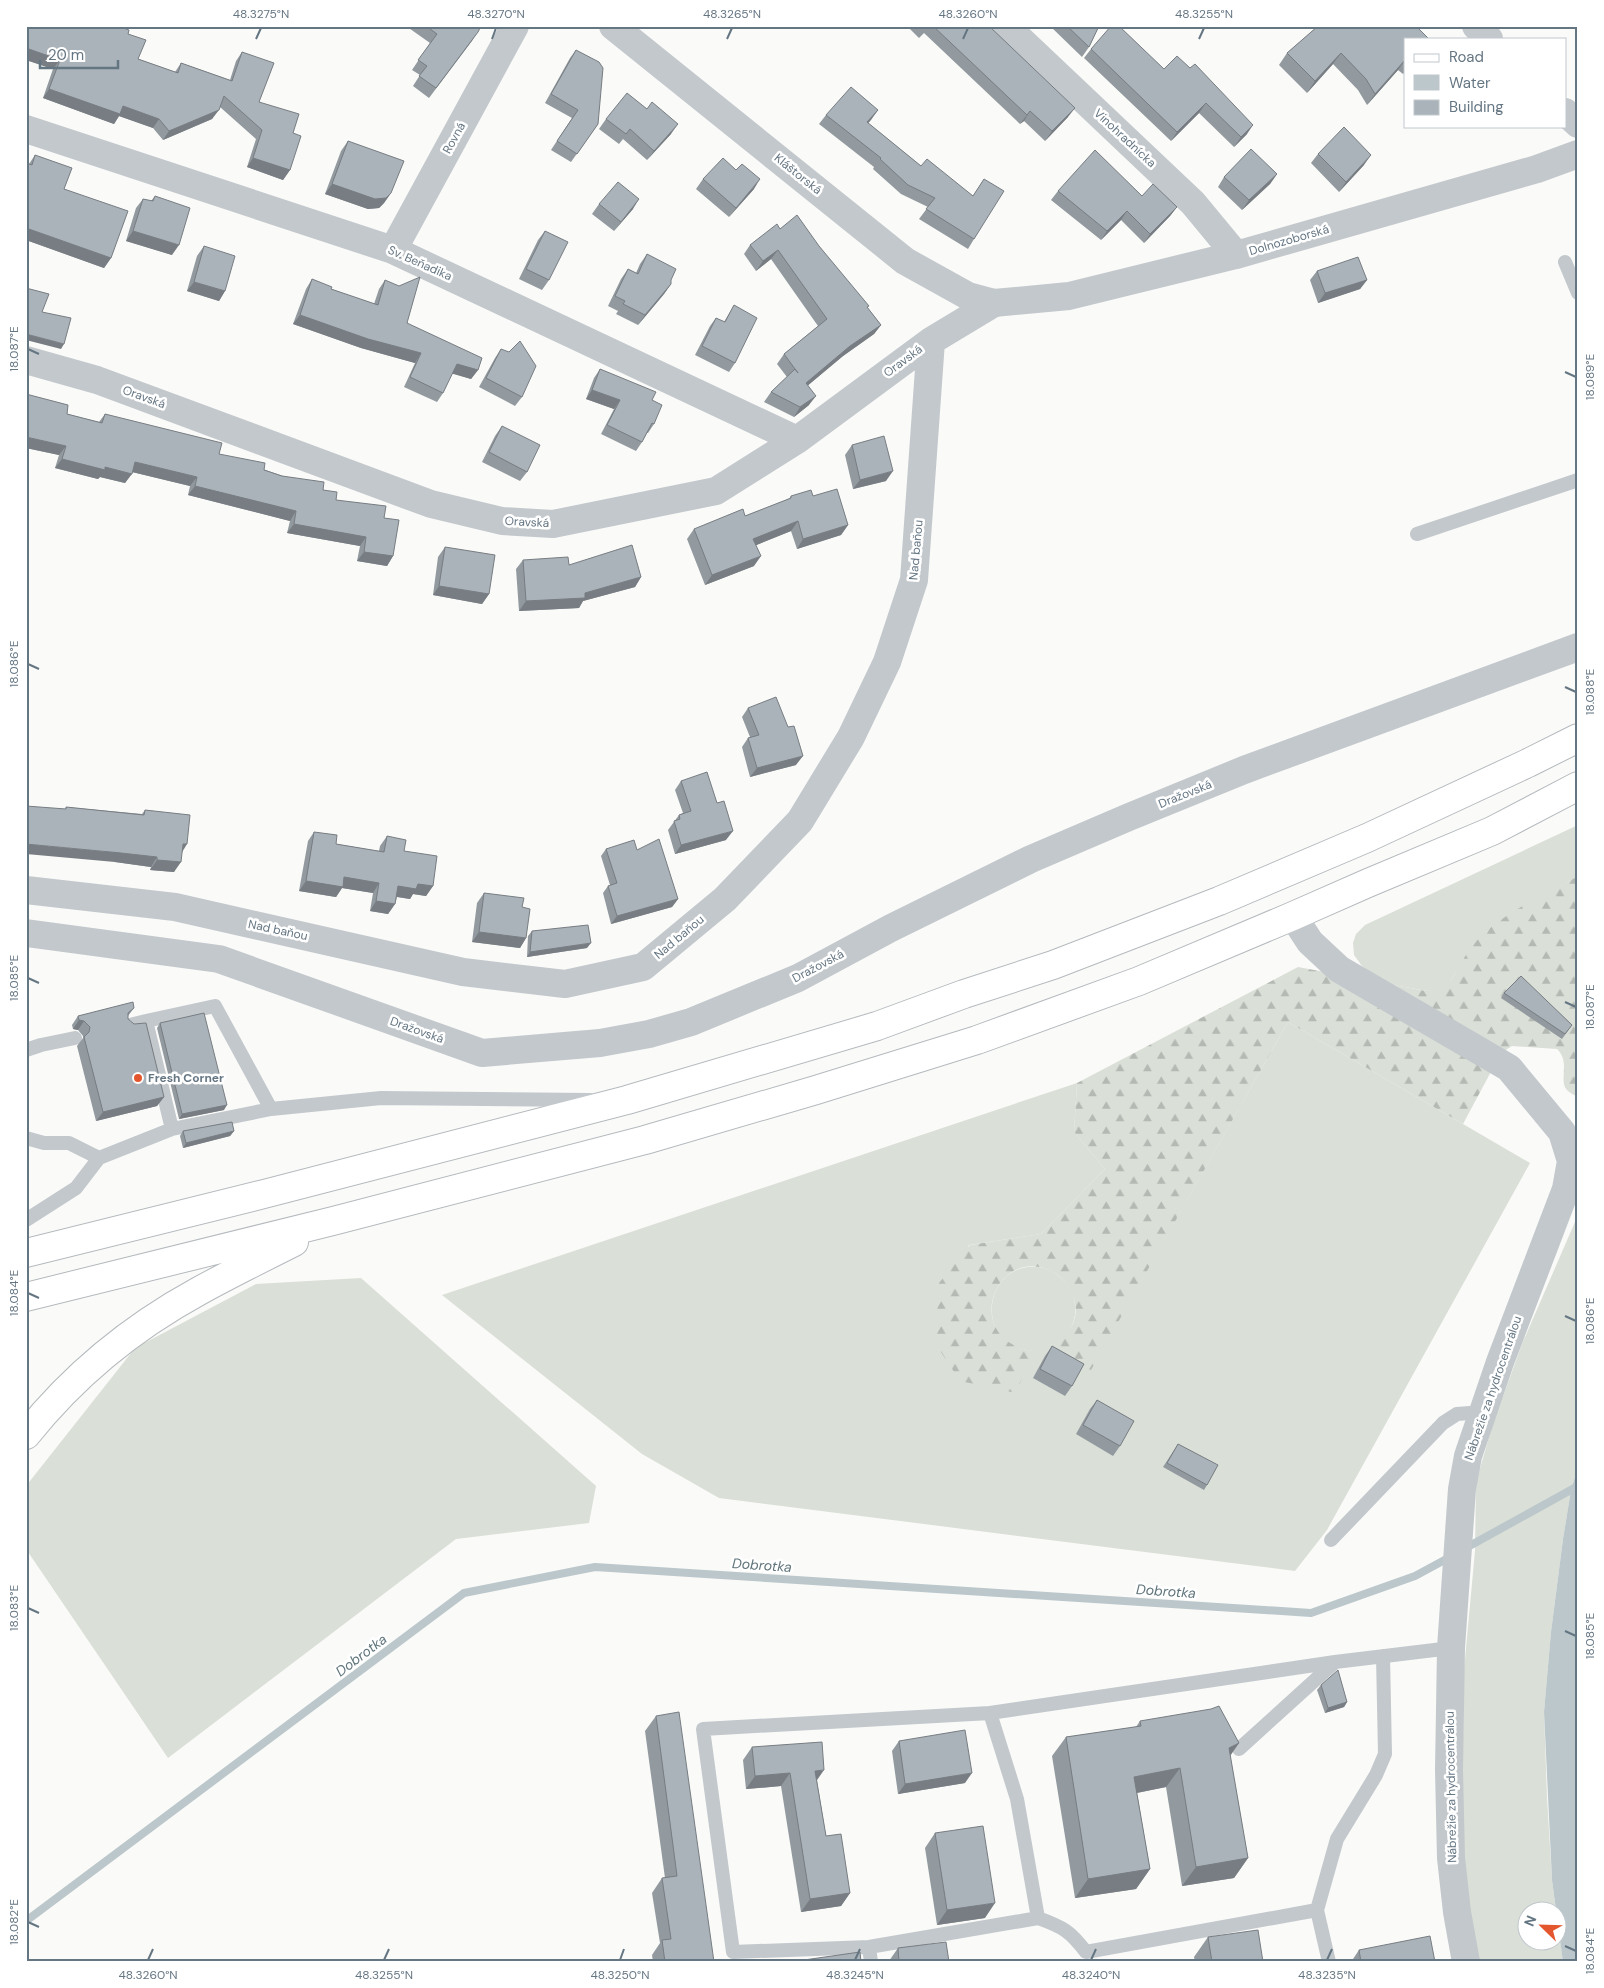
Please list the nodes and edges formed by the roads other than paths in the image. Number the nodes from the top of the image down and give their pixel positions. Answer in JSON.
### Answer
{"nodes":[{"id":1,"x":515,"y":26,"type":"edge"},
{"id":2,"x":613,"y":26,"type":"edge"},
{"id":3,"x":1006,"y":26,"type":"edge"},
{"id":4,"x":1476,"y":26,"type":"edge"},
{"id":5,"x":1488,"y":38,"type":"edge"},
{"id":6,"x":1566,"y":113,"type":"edge"},
{"id":7,"x":1578,"y":124,"type":"edge"},
{"id":8,"x":26,"y":128,"type":"edge"},
{"id":9,"x":1578,"y":154,"type":"edge"},
{"id":10,"x":393,"y":250,"type":"junction"},
{"id":11,"x":1236,"y":255,"type":"junction"},
{"id":12,"x":1566,"y":262,"type":"dead end"},
{"id":13,"x":1578,"y":293,"type":"edge"},
{"id":14,"x":994,"y":303,"type":"junction"},
{"id":15,"x":931,"y":341,"type":"junction"},
{"id":16,"x":26,"y":360,"type":"edge"},
{"id":17,"x":797,"y":440,"type":"junction"},
{"id":18,"x":1578,"y":480,"type":"edge"},
{"id":19,"x":1417,"y":534,"type":"dead end"},
{"id":20,"x":1578,"y":647,"type":"edge"},
{"id":21,"x":1578,"y":738,"type":"edge"},
{"id":22,"x":1578,"y":786,"type":"edge"},
{"id":23,"x":26,"y":890,"type":"edge"},
{"id":24,"x":1294,"y":916,"type":"junction"},
{"id":25,"x":26,"y":933,"type":"edge"},
{"id":26,"x":146,"y":1021,"type":"junction"},
{"id":27,"x":130,"y":1025,"type":"edge"},
{"id":28,"x":75,"y":1038,"type":"dead end"},
{"id":29,"x":26,"y":1050,"type":"edge"},
{"id":30,"x":627,"y":1100,"type":"junction"},
{"id":31,"x":271,"y":1109,"type":"junction"},
{"id":32,"x":172,"y":1130,"type":"junction"},
{"id":33,"x":26,"y":1138,"type":"edge"},
{"id":34,"x":99,"y":1158,"type":"junction"},
{"id":35,"x":26,"y":1220,"type":"edge"},
{"id":36,"x":333,"y":1221,"type":"junction"},
{"id":37,"x":26,"y":1253,"type":"edge"},
{"id":38,"x":26,"y":1296,"type":"edge"},
{"id":39,"x":1483,"y":1412,"type":"junction"},
{"id":40,"x":26,"y":1435,"type":"edge"},
{"id":41,"x":1331,"y":1540,"type":"dead end"},
{"id":42,"x":1451,"y":1648,"type":"junction"},
{"id":43,"x":1383,"y":1656,"type":"junction"},
{"id":44,"x":1335,"y":1662,"type":"junction"},
{"id":45,"x":990,"y":1713,"type":"junction"},
{"id":46,"x":1239,"y":1749,"type":"dead end"},
{"id":47,"x":1317,"y":1910,"type":"junction"},
{"id":48,"x":1038,"y":1918,"type":"junction"},
{"id":49,"x":869,"y":1947,"type":"junction"},
{"id":50,"x":1087,"y":1957,"type":"edge"},
{"id":51,"x":871,"y":1962,"type":"edge"},
{"id":52,"x":1329,"y":1962,"type":"edge"},
{"id":53,"x":1466,"y":1962,"type":"edge"}],
"edges":[{"from":1,"to":10,"type":"street","name":"Rovná"},
{"from":2,"to":14,"type":"street","name":"Kláštorská"},
{"from":3,"to":11,"type":"street","name":"Vinohradnícka"},
{"from":4,"to":5,"type":"street"},
{"from":6,"to":7,"type":"street"},
{"from":8,"to":10,"type":"street","name":"Sv. Beňadika"},
{"from":9,"to":11,"type":"street","name":"Dolnozoborská"},
{"from":10,"to":17,"type":"street","name":"Sv. Beňadika"},
{"from":11,"to":14,"type":"street","name":"Dolnozoborská"},
{"from":12,"to":13,"type":"lane"},
{"from":14,"to":15,"type":"street","name":"Oravská"},
{"from":15,"to":17,"type":"street","name":"Oravská"},
{"from":15,"to":23,"type":"street","name":"Nad baňou"},
{"from":16,"to":17,"type":"street","name":"Oravská"},
{"from":18,"to":19,"type":"lane"},
{"from":20,"to":25,"type":"street","name":"Dražovská"},
{"from":21,"to":30,"type":"main road"},
{"from":22,"to":24,"type":"main road"},
{"from":24,"to":36,"type":"main road"},
{"from":24,"to":39,"type":"street","name":"Nábrežie za hydrocentrálou"},
{"from":26,"to":27,"type":"lane"},
{"from":26,"to":31,"type":"lane"},
{"from":26,"to":32,"type":"lane"},
{"from":28,"to":29,"type":"lane"},
{"from":30,"to":31,"type":"lane"},
{"from":30,"to":37,"type":"main road"},
{"from":31,"to":32,"type":"lane"},
{"from":32,"to":34,"type":"lane"},
{"from":33,"to":34,"type":"lane"},
{"from":34,"to":35,"type":"lane"},
{"from":36,"to":38,"type":"main road"},
{"from":36,"to":40,"type":"main road"},
{"from":39,"to":41,"type":"lane"},
{"from":39,"to":42,"type":"street","name":"Nábrežie za hydrocentrálou"},
{"from":42,"to":43,"type":"lane"},
{"from":42,"to":53,"type":"street","name":"Nábrežie za hydrocentrálou"},
{"from":43,"to":44,"type":"lane"},
{"from":43,"to":47,"type":"lane"},
{"from":44,"to":45,"type":"lane"},
{"from":44,"to":46,"type":"lane"},
{"from":45,"to":48,"type":"lane"},
{"from":45,"to":49,"type":"lane"},
{"from":47,"to":50,"type":"lane"},
{"from":47,"to":52,"type":"lane"},
{"from":48,"to":49,"type":"lane"},
{"from":48,"to":50,"type":"lane"},
{"from":49,"to":51,"type":"lane"}]}
